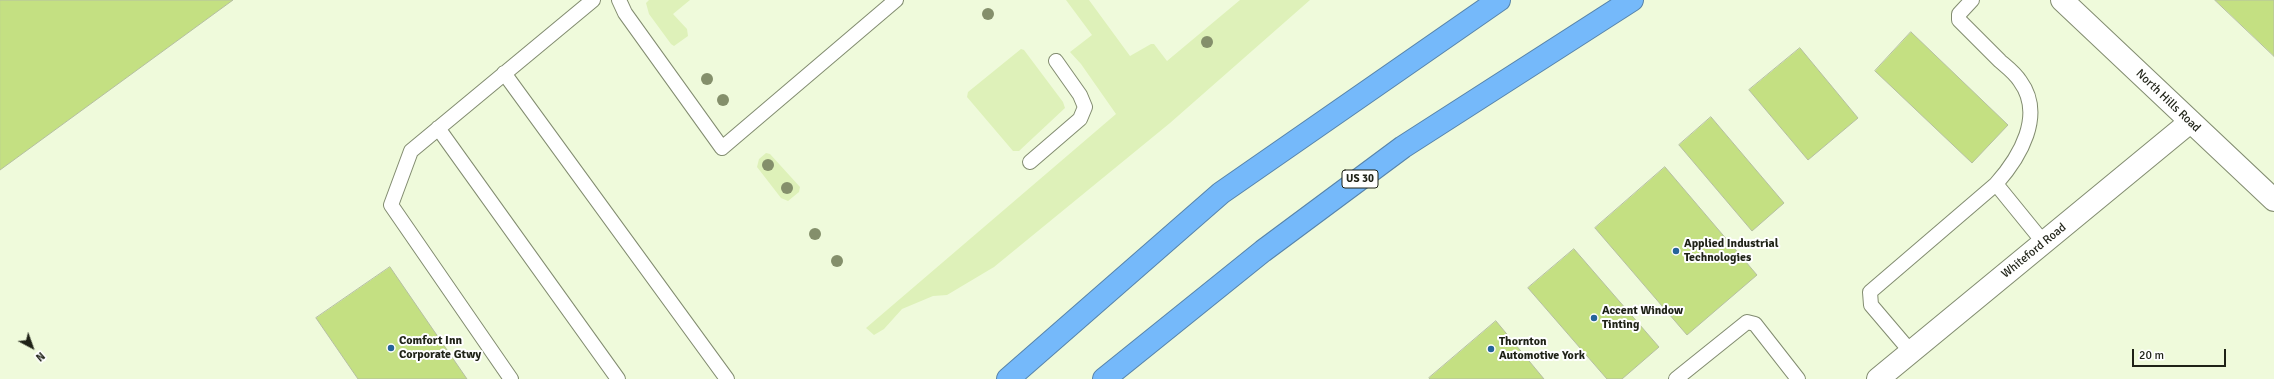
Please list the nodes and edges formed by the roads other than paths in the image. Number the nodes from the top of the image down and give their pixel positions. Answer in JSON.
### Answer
{"nodes":[{"id":1,"x":593,"y":0,"type":"edge"},
{"id":2,"x":619,"y":0,"type":"edge"},
{"id":3,"x":896,"y":0,"type":"edge"},
{"id":4,"x":1499,"y":0,"type":"edge"},
{"id":5,"x":1632,"y":0,"type":"edge"},
{"id":6,"x":1972,"y":0,"type":"edge"},
{"id":7,"x":2062,"y":0,"type":"edge"},
{"id":8,"x":1056,"y":61,"type":"dead end"},
{"id":9,"x":504,"y":73,"type":"junction"},
{"id":10,"x":2190,"y":122,"type":"junction"},
{"id":11,"x":438,"y":128,"type":"junction"},
{"id":12,"x":1030,"y":162,"type":"dead end"},
{"id":13,"x":1996,"y":184,"type":"junction"},
{"id":14,"x":2274,"y":200,"type":"edge"},
{"id":15,"x":2044,"y":243,"type":"junction"},
{"id":16,"x":1910,"y":352,"type":"junction"},
{"id":17,"x":511,"y":379,"type":"edge"},
{"id":18,"x":618,"y":379,"type":"edge"},
{"id":19,"x":727,"y":379,"type":"edge"},
{"id":20,"x":1008,"y":379,"type":"edge"},
{"id":21,"x":1104,"y":379,"type":"edge"},
{"id":22,"x":1676,"y":379,"type":"edge"},
{"id":23,"x":1798,"y":379,"type":"edge"},
{"id":24,"x":1878,"y":379,"type":"edge"}],
"edges":[{"from":1,"to":9,"type":"lane"},
{"from":2,"to":3,"type":"lane"},
{"from":4,"to":20,"type":"highway"},
{"from":5,"to":21,"type":"highway","number":"US 30"},
{"from":6,"to":13,"type":"lane"},
{"from":7,"to":10,"type":"street","name":"North Hills Road"},
{"from":8,"to":12,"type":"lane"},
{"from":9,"to":11,"type":"lane"},
{"from":9,"to":19,"type":"lane"},
{"from":10,"to":14,"type":"street","name":"North Hills Road"},
{"from":10,"to":15,"type":"street","name":"Whiteford Road"},
{"from":11,"to":17,"type":"lane"},
{"from":11,"to":18,"type":"lane"},
{"from":13,"to":15,"type":"lane"},
{"from":13,"to":16,"type":"lane"},
{"from":15,"to":16,"type":"street","name":"Whiteford Road"},
{"from":16,"to":24,"type":"street","name":"Whiteford Road"},
{"from":22,"to":23,"type":"lane"}]}
